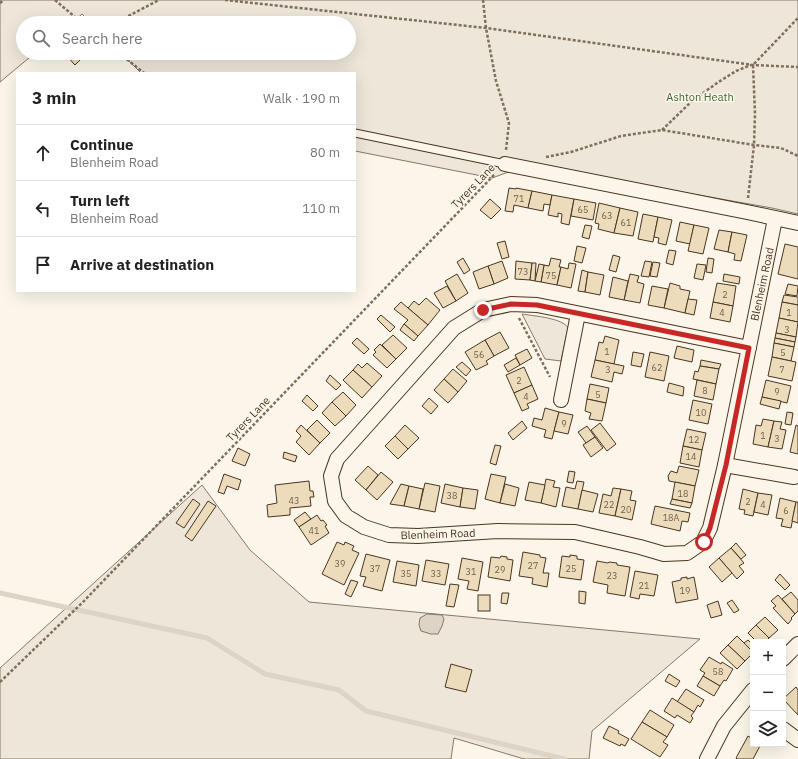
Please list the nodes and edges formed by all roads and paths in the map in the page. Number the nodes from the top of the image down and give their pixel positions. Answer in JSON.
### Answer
{"nodes":[{"id":1,"x":4,"y":0,"type":"edge"},
{"id":2,"x":55,"y":0,"type":"edge"},
{"id":3,"x":159,"y":0,"type":"edge"},
{"id":4,"x":225,"y":0,"type":"edge"},
{"id":5,"x":483,"y":0,"type":"edge"},
{"id":6,"x":0,"y":3,"type":"edge"},
{"id":7,"x":74,"y":16,"type":"edge"},
{"id":8,"x":128,"y":16,"type":"edge"},
{"id":9,"x":798,"y":18,"type":"edge"},
{"id":10,"x":486,"y":28,"type":"junction"},
{"id":11,"x":128,"y":60,"type":"edge"},
{"id":12,"x":754,"y":65,"type":"junction"},
{"id":13,"x":798,"y":67,"type":"edge"},
{"id":14,"x":143,"y":72,"type":"edge"},
{"id":15,"x":662,"y":130,"type":"junction"},
{"id":16,"x":356,"y":133,"type":"edge"},
{"id":17,"x":754,"y":146,"type":"junction"},
{"id":18,"x":798,"y":156,"type":"edge"},
{"id":19,"x":542,"y":158,"type":"dead end"},
{"id":20,"x":505,"y":164,"type":"junction"},
{"id":21,"x":747,"y":212,"type":"junction"},
{"id":22,"x":775,"y":219,"type":"junction"},
{"id":23,"x":798,"y":223,"type":"edge"},
{"id":24,"x":511,"y":304,"type":"junction"},
{"id":25,"x":578,"y":314,"type":"junction"},
{"id":26,"x":749,"y":348,"type":"junction"},
{"id":27,"x":551,"y":379,"type":"dead end"},
{"id":28,"x":562,"y":400,"type":"dead end"},
{"id":29,"x":726,"y":465,"type":"junction"},
{"id":30,"x":794,"y":477,"type":"dead end"},
{"id":31,"x":798,"y":644,"type":"edge"},
{"id":32,"x":786,"y":656,"type":"edge"},
{"id":33,"x":0,"y":682,"type":"edge"},
{"id":34,"x":750,"y":696,"type":"edge"},
{"id":35,"x":786,"y":731,"type":"edge"},
{"id":36,"x":798,"y":740,"type":"edge"},
{"id":37,"x":707,"y":759,"type":"edge"}],
"edges":[{"from":1,"to":6,"type":"path"},
{"from":2,"to":7,"type":"path"},
{"from":3,"to":8,"type":"path"},
{"from":4,"to":10,"type":"path"},
{"from":5,"to":10,"type":"path"},
{"from":9,"to":12,"type":"path"},
{"from":10,"to":12,"type":"path"},
{"from":10,"to":20,"type":"path"},
{"from":11,"to":14,"type":"path"},
{"from":12,"to":13,"type":"path"},
{"from":12,"to":15,"type":"path"},
{"from":12,"to":17,"type":"path"},
{"from":15,"to":17,"type":"path"},
{"from":15,"to":19,"type":"path"},
{"from":16,"to":20,"type":"lane"},
{"from":17,"to":18,"type":"path"},
{"from":17,"to":21,"type":"path"},
{"from":20,"to":21,"type":"street"},
{"from":20,"to":33,"type":"path","name":"Tyrers Lane"},
{"from":21,"to":22,"type":"street"},
{"from":22,"to":23,"type":"street"},
{"from":22,"to":26,"type":"street","name":"Blenheim Road"},
{"from":24,"to":25,"type":"street","name":"Blenheim Road"},
{"from":24,"to":27,"type":"path"},
{"from":24,"to":29,"type":"street","name":"Blenheim Road"},
{"from":25,"to":26,"type":"street","name":"Blenheim Road"},
{"from":25,"to":28,"type":"street"},
{"from":26,"to":29,"type":"street","name":"Blenheim Road"},
{"from":29,"to":30,"type":"street"},
{"from":31,"to":32,"type":"street"},
{"from":34,"to":37,"type":"street"},
{"from":35,"to":36,"type":"street"}]}
